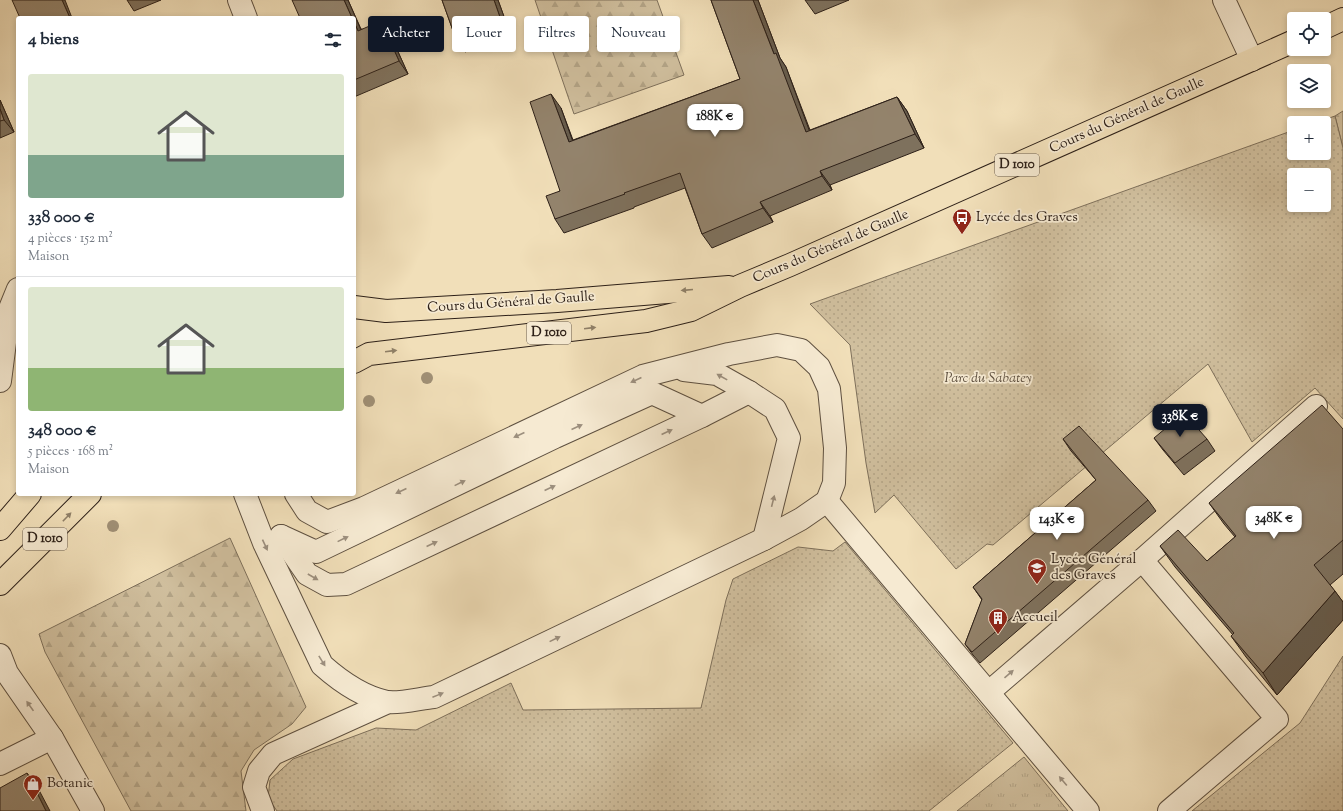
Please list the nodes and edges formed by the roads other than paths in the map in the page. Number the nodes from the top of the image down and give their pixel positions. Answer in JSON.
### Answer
{"nodes":[{"id":1,"x":238,"y":0,"type":"edge"},
{"id":2,"x":1224,"y":0,"type":"edge"},
{"id":3,"x":245,"y":16,"type":"edge"},
{"id":4,"x":1343,"y":19,"type":"edge"},
{"id":5,"x":1331,"y":25,"type":"edge"},
{"id":6,"x":1287,"y":44,"type":"edge"},
{"id":7,"x":1252,"y":60,"type":"junction"},
{"id":8,"x":740,"y":286,"type":"junction"},
{"id":9,"x":16,"y":294,"type":"edge"},
{"id":10,"x":356,"y":307,"type":"edge"},
{"id":11,"x":356,"y":361,"type":"edge"},
{"id":12,"x":673,"y":368,"type":"junction"},
{"id":13,"x":0,"y":381,"type":"edge"},
{"id":14,"x":749,"y":392,"type":"junction"},
{"id":15,"x":1316,"y":406,"type":"dead end"},
{"id":16,"x":702,"y":416,"type":"junction"},
{"id":17,"x":28,"y":496,"type":"edge"},
{"id":18,"x":88,"y":496,"type":"edge"},
{"id":19,"x":297,"y":496,"type":"edge"},
{"id":20,"x":827,"y":500,"type":"junction"},
{"id":21,"x":248,"y":501,"type":"edge"},
{"id":22,"x":0,"y":529,"type":"edge"},
{"id":23,"x":281,"y":536,"type":"junction"},
{"id":24,"x":764,"y":539,"type":"junction"},
{"id":25,"x":1142,"y":560,"type":"junction"},
{"id":26,"x":0,"y":584,"type":"edge"},
{"id":27,"x":0,"y":655,"type":"edge"},
{"id":28,"x":988,"y":692,"type":"junction"},
{"id":29,"x":388,"y":702,"type":"junction"},
{"id":30,"x":52,"y":738,"type":"junction"},
{"id":31,"x":0,"y":764,"type":"edge"},
{"id":32,"x":1084,"y":809,"type":"edge"},
{"id":33,"x":93,"y":811,"type":"edge"},
{"id":34,"x":263,"y":811,"type":"edge"},
{"id":35,"x":1169,"y":811,"type":"edge"}],
"edges":[{"from":1,"to":3,"type":"street"},
{"from":2,"to":7,"type":"street"},
{"from":4,"to":5,"type":"main road"},
{"from":6,"to":7,"type":"main road","name":"Cours du Général de Gaulle","number":"D 1010"},
{"from":7,"to":8,"type":"main road","name":"Cours du Général de Gaulle","number":"D 1010"},
{"from":8,"to":10,"type":"main road","name":"Cours du Général de Gaulle","number":"D 1010","one_way":true},
{"from":11,"to":8,"type":"main road","name":"Cours du Général de Gaulle","number":"D 1010","one_way":true},
{"from":9,"to":13,"type":"street"},
{"from":14,"to":12,"type":"street","one_way":true},
{"from":12,"to":19,"type":"street","one_way":true},
{"from":12,"to":20,"type":"street"},
{"from":14,"to":16,"type":"street"},
{"from":24,"to":14,"type":"street","one_way":true},
{"from":15,"to":25,"type":"street"},
{"from":23,"to":16,"type":"street","one_way":true},
{"from":23,"to":16,"type":"street","one_way":true},
{"from":17,"to":22,"type":"main road","number":"D 1010"},
{"from":26,"to":18,"type":"main road","number":"D 1010","one_way":true},
{"from":20,"to":24,"type":"street"},
{"from":20,"to":28,"type":"street"},
{"from":21,"to":23,"type":"street"},
{"from":21,"to":29,"type":"street","one_way":true},
{"from":29,"to":24,"type":"street","one_way":true},
{"from":28,"to":25,"type":"street","one_way":true},
{"from":25,"to":35,"type":"street"},
{"from":30,"to":27,"type":"street","one_way":true},
{"from":32,"to":28,"type":"street","one_way":true},
{"from":29,"to":34,"type":"street"},
{"from":30,"to":31,"type":"street"},
{"from":30,"to":33,"type":"street"}]}
